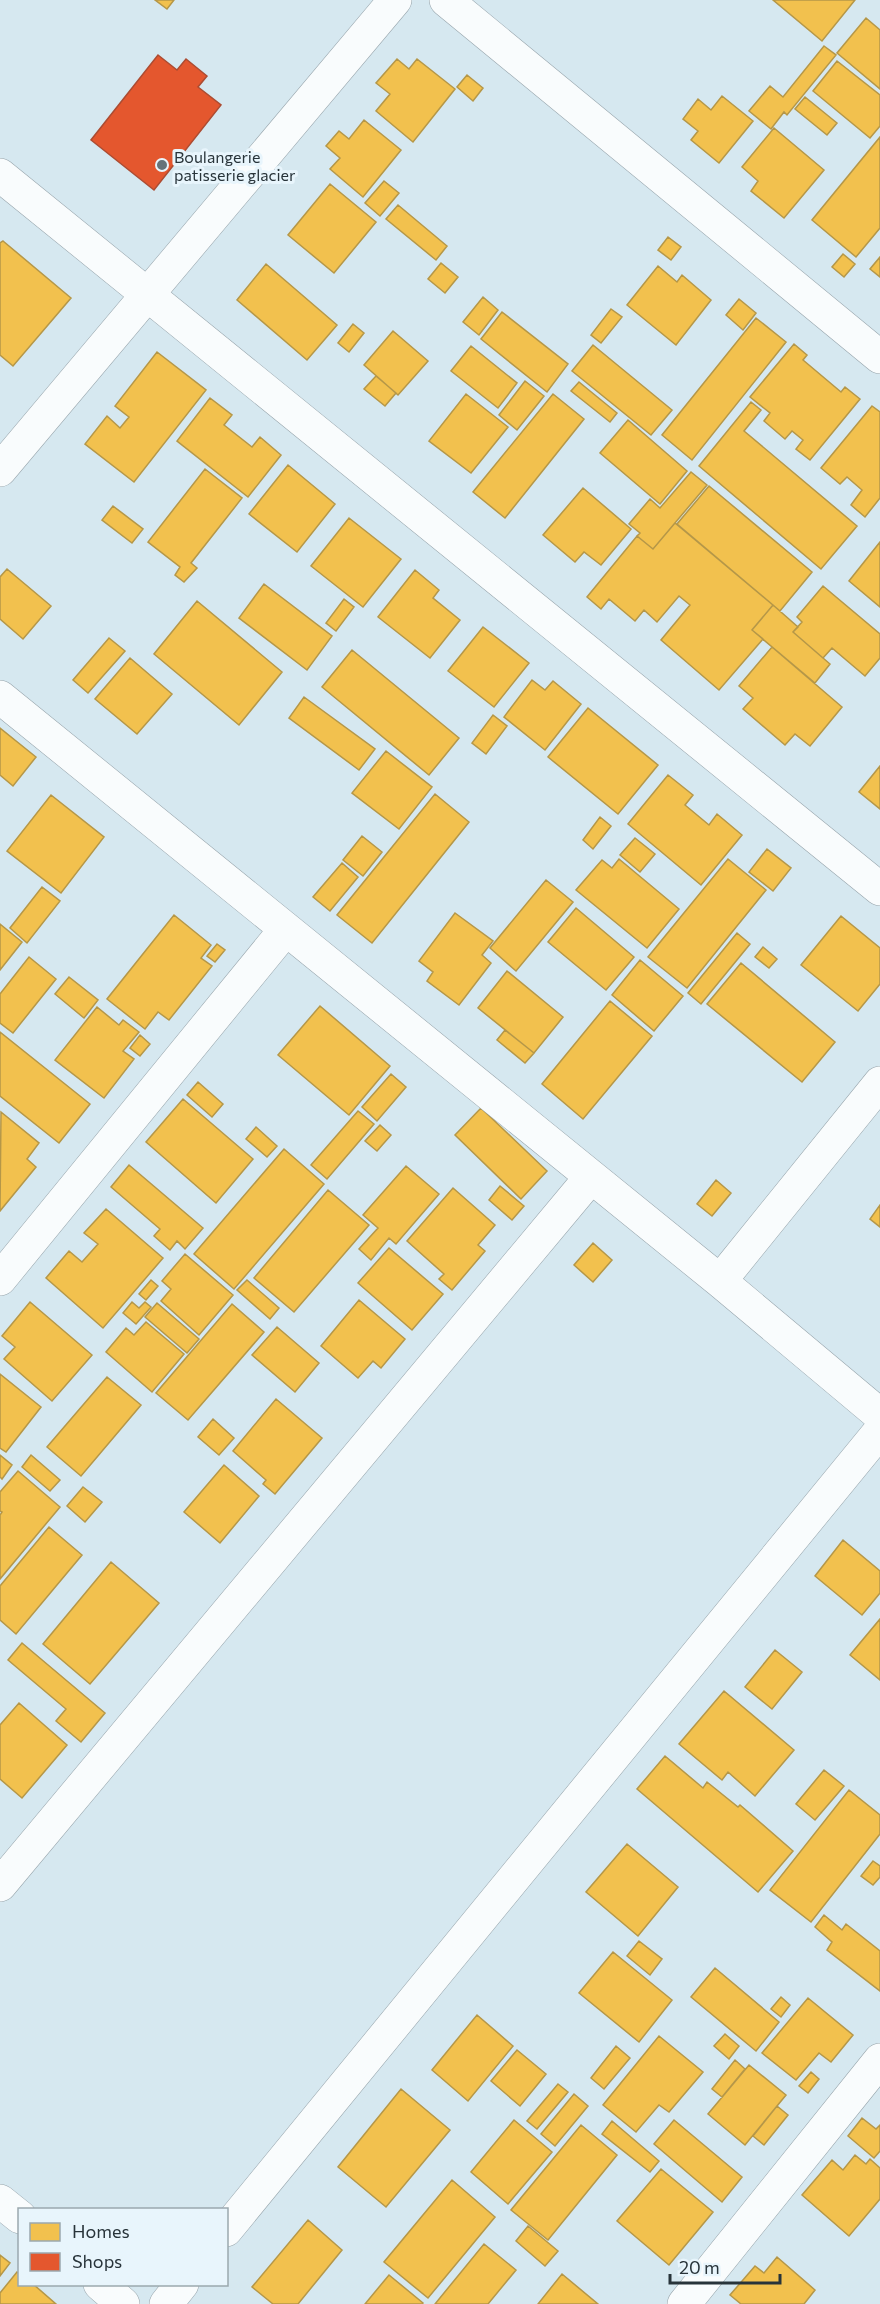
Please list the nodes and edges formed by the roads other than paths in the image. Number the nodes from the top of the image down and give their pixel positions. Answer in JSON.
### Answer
{"nodes":[{"id":1,"x":395,"y":0,"type":"edge"},
{"id":2,"x":446,"y":0,"type":"edge"},
{"id":3,"x":0,"y":175,"type":"edge"},
{"id":4,"x":148,"y":296,"type":"junction"},
{"id":5,"x":880,"y":357,"type":"edge"},
{"id":6,"x":0,"y":470,"type":"edge"},
{"id":7,"x":0,"y":697,"type":"edge"},
{"id":8,"x":880,"y":889,"type":"edge"},
{"id":9,"x":286,"y":929,"type":"junction"},
{"id":10,"x":880,"y":1083,"type":"edge"},
{"id":11,"x":591,"y":1177,"type":"junction"},
{"id":12,"x":0,"y":1279,"type":"edge"},
{"id":13,"x":720,"y":1281,"type":"junction"},
{"id":14,"x":880,"y":1415,"type":"edge"},
{"id":15,"x":880,"y":1431,"type":"edge"},
{"id":16,"x":0,"y":1885,"type":"edge"},
{"id":17,"x":880,"y":2060,"type":"edge"},
{"id":18,"x":0,"y":2201,"type":"edge"},
{"id":19,"x":18,"y":2215,"type":"edge"},
{"id":20,"x":228,"y":2228,"type":"edge"},
{"id":21,"x":102,"y":2286,"type":"edge"},
{"id":22,"x":180,"y":2286,"type":"edge"},
{"id":23,"x":123,"y":2304,"type":"edge"},
{"id":24,"x":166,"y":2304,"type":"edge"},
{"id":25,"x":684,"y":2304,"type":"edge"}],
"edges":[{"from":1,"to":4,"type":"street"},
{"from":2,"to":5,"type":"street"},
{"from":3,"to":4,"type":"street"},
{"from":4,"to":6,"type":"street"},
{"from":4,"to":8,"type":"street"},
{"from":7,"to":9,"type":"street"},
{"from":9,"to":11,"type":"street"},
{"from":9,"to":12,"type":"street"},
{"from":10,"to":13,"type":"street"},
{"from":11,"to":13,"type":"street"},
{"from":11,"to":16,"type":"street"},
{"from":13,"to":14,"type":"street"},
{"from":15,"to":20,"type":"street"},
{"from":17,"to":25,"type":"street"},
{"from":18,"to":19,"type":"street"},
{"from":21,"to":23,"type":"street"},
{"from":22,"to":24,"type":"street"}]}
